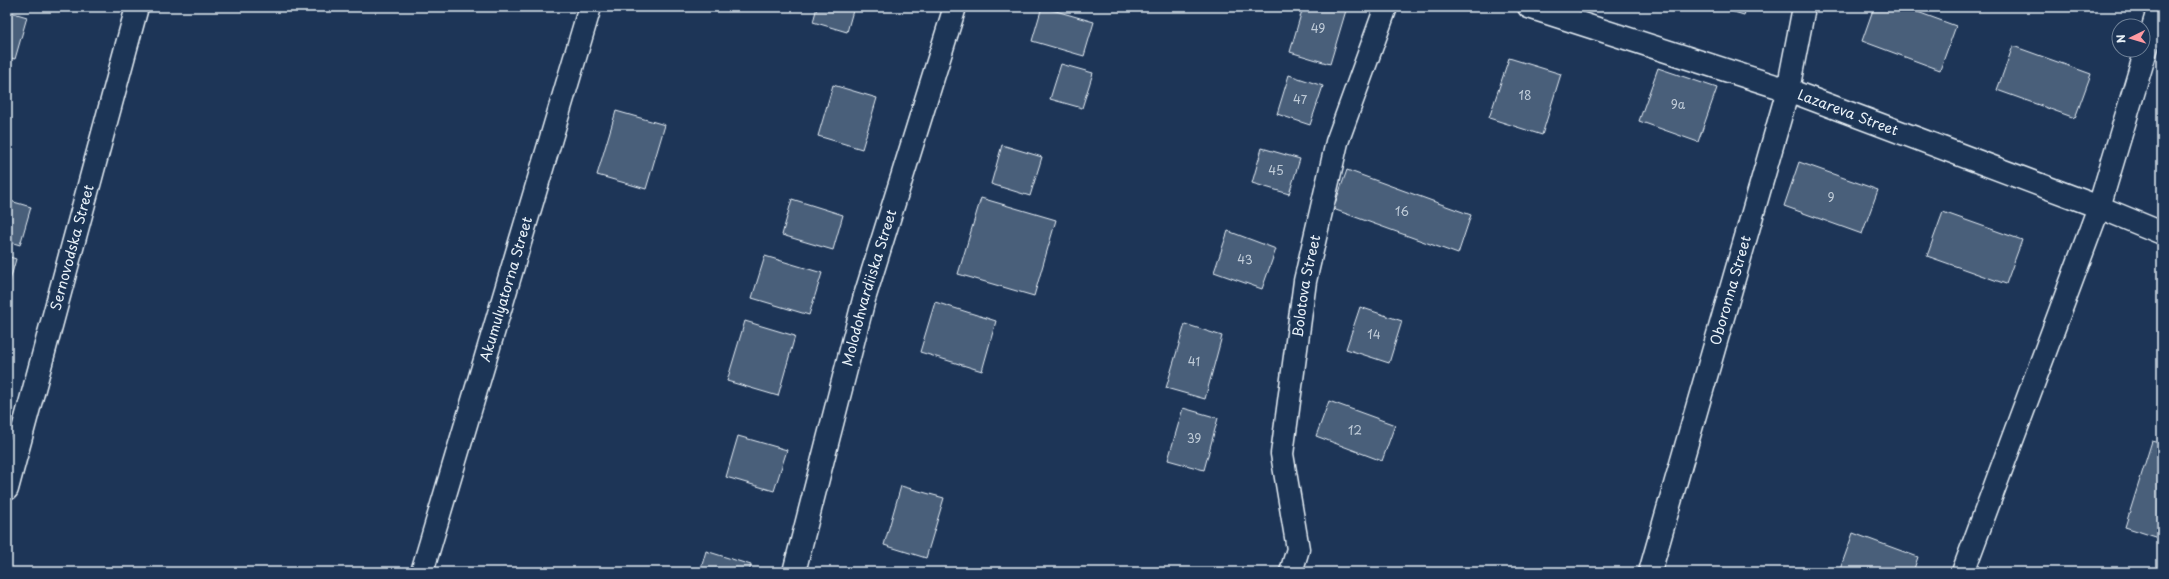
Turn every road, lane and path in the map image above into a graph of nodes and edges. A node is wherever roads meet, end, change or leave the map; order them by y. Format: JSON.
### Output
{"nodes":[{"id":1,"x":137,"y":7,"type":"edge"},
{"id":2,"x":590,"y":7,"type":"edge"},
{"id":3,"x":955,"y":7,"type":"edge"},
{"id":4,"x":1386,"y":7,"type":"edge"},
{"id":5,"x":1529,"y":7,"type":"edge"},
{"id":6,"x":1804,"y":7,"type":"edge"},
{"id":7,"x":2159,"y":7,"type":"edge"},
{"id":8,"x":1788,"y":90,"type":"junction"},
{"id":9,"x":2099,"y":207,"type":"junction"},
{"id":10,"x":2162,"y":233,"type":"edge"},
{"id":11,"x":7,"y":489,"type":"edge"},
{"id":12,"x":422,"y":572,"type":"edge"},
{"id":13,"x":794,"y":572,"type":"edge"},
{"id":14,"x":1291,"y":572,"type":"edge"},
{"id":15,"x":1650,"y":572,"type":"edge"},
{"id":16,"x":1963,"y":572,"type":"edge"}],
"edges":[{"from":1,"to":11,"type":"street","name":"Sernovodska Street"},
{"from":2,"to":12,"type":"street","name":"Akumulyatorna Street"},
{"from":3,"to":13,"type":"street","name":"Molodohvardiiska Street"},
{"from":4,"to":14,"type":"street","name":"Bolotova Street"},
{"from":5,"to":8,"type":"street","name":"Lazareva Street"},
{"from":6,"to":8,"type":"street","name":"Oboronna Street"},
{"from":7,"to":9,"type":"street"},
{"from":8,"to":9,"type":"street","name":"Lazareva Street"},
{"from":8,"to":15,"type":"street","name":"Oboronna Street"},
{"from":9,"to":10,"type":"street","name":"Lazareva Street"},
{"from":9,"to":16,"type":"street"}]}
